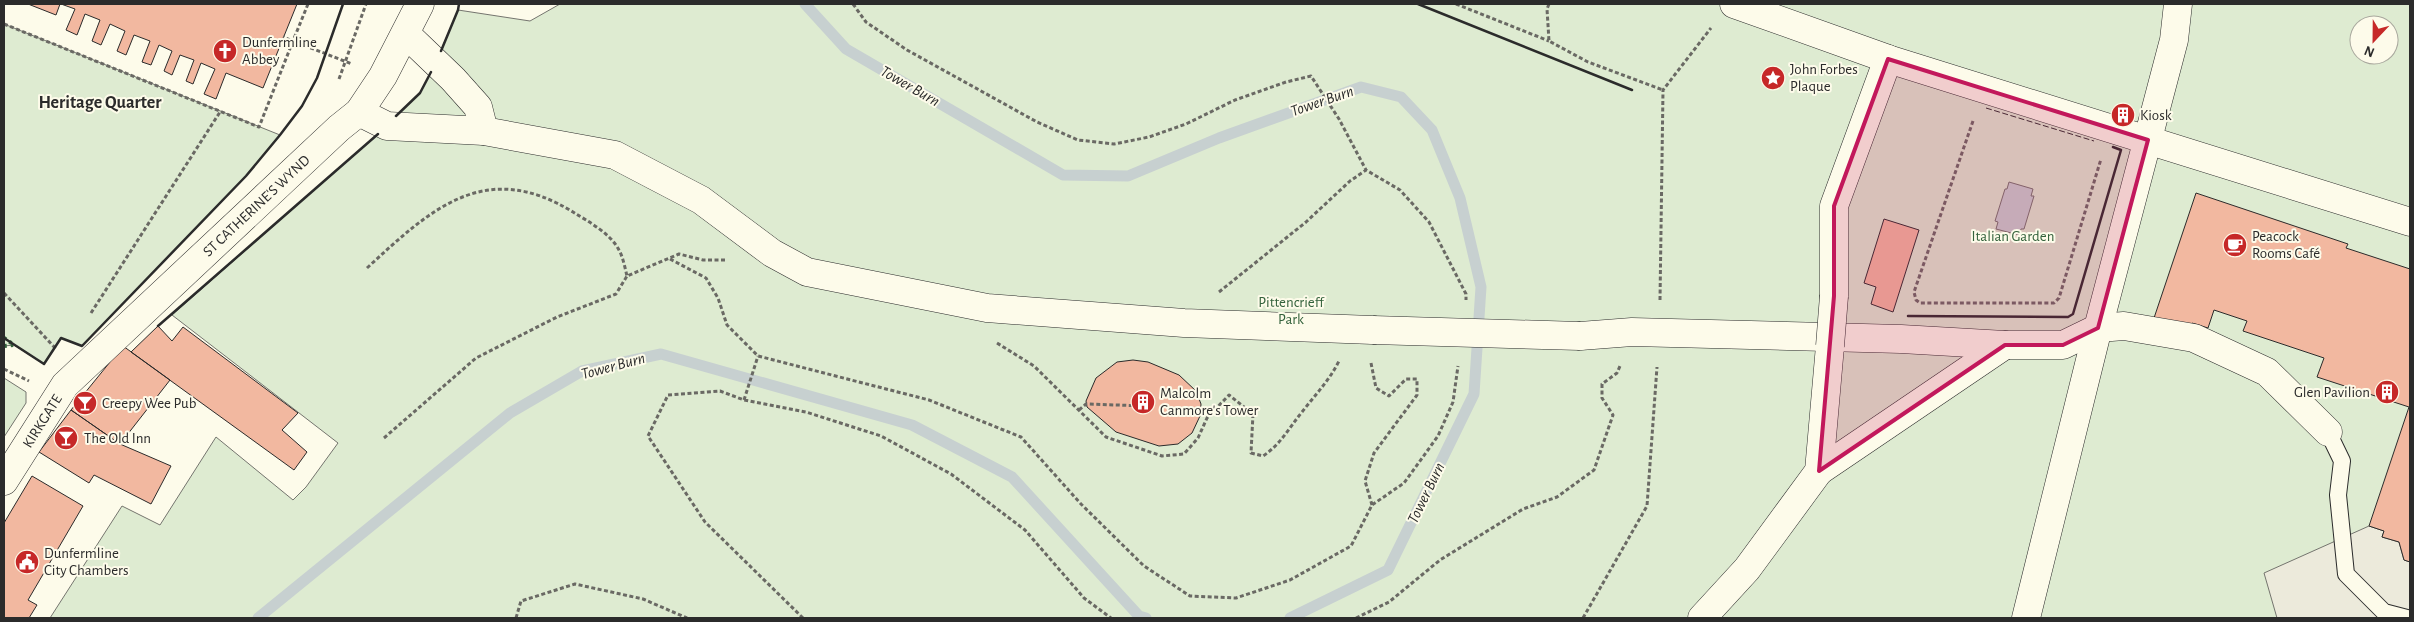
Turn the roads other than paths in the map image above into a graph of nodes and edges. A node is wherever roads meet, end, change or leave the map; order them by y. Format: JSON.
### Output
{"nodes":[{"id":1,"x":420,"y":4,"type":"edge"},
{"id":2,"x":1734,"y":4,"type":"edge"},
{"id":3,"x":2178,"y":4,"type":"edge"},
{"id":4,"x":406,"y":34,"type":"junction"},
{"id":5,"x":1888,"y":59,"type":"junction"},
{"id":6,"x":349,"y":120,"type":"junction"},
{"id":7,"x":484,"y":131,"type":"junction"},
{"id":8,"x":2148,"y":140,"type":"junction"},
{"id":9,"x":2410,"y":222,"type":"edge"},
{"id":10,"x":2098,"y":328,"type":"junction"},
{"id":11,"x":2005,"y":345,"type":"junction"},
{"id":12,"x":65,"y":385,"type":"joint"},
{"id":13,"x":2328,"y":432,"type":"joint"},
{"id":14,"x":1819,"y":471,"type":"junction"},
{"id":15,"x":4,"y":482,"type":"edge"},
{"id":16,"x":1702,"y":618,"type":"edge"},
{"id":17,"x":2026,"y":618,"type":"edge"},
{"id":18,"x":2407,"y":618,"type":"edge"}],
"edges":[{"from":1,"to":4,"type":"street","name":"ST CATHERINE'S WYND"},
{"from":2,"to":5,"type":"street"},
{"from":3,"to":8,"type":"street"},
{"from":4,"to":6,"type":"street","name":"ST CATHERINE'S WYND"},
{"from":4,"to":7,"type":"street"},
{"from":5,"to":8,"type":"street"},
{"from":5,"to":14,"type":"street","bridge":true},
{"from":6,"to":7,"type":"street"},
{"from":6,"to":12,"type":"street","name":"ST CATHERINE'S WYND"},
{"from":7,"to":11,"type":"street","bridge":true},
{"from":8,"to":9,"type":"street"},
{"from":8,"to":10,"type":"street"},
{"from":10,"to":11,"type":"street"},
{"from":10,"to":13,"type":"street"},
{"from":10,"to":17,"type":"street"},
{"from":11,"to":14,"type":"street"},
{"from":12,"to":15,"type":"street","name":"KIRKGATE"},
{"from":13,"to":18,"type":"lane"},
{"from":14,"to":16,"type":"street"}]}
